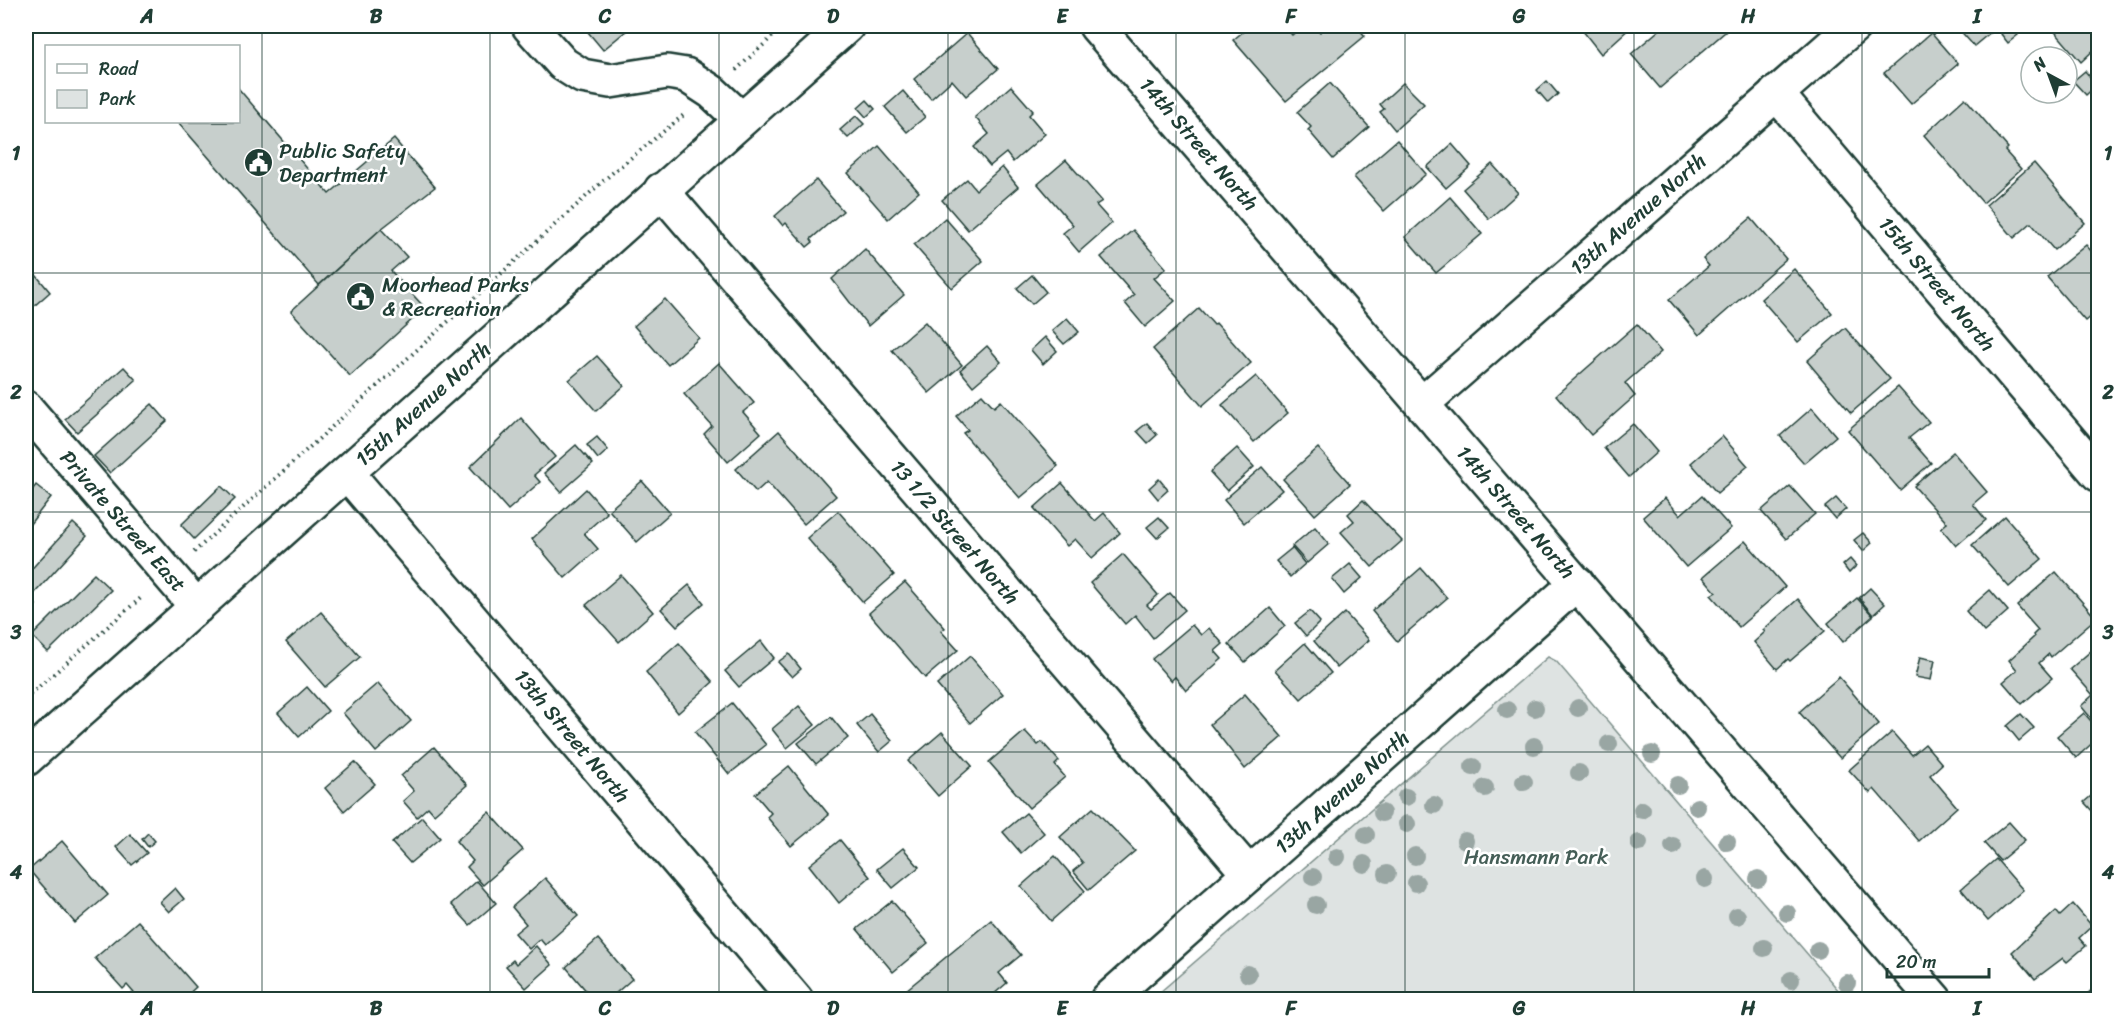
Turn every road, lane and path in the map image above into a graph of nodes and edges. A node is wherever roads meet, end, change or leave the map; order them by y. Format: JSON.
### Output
{"nodes":[{"id":1,"x":529,"y":26,"type":"edge"},
{"id":2,"x":784,"y":26,"type":"edge"},
{"id":3,"x":846,"y":26,"type":"edge"},
{"id":4,"x":1096,"y":26,"type":"edge"},
{"id":5,"x":1854,"y":26,"type":"edge"},
{"id":6,"x":712,"y":92,"type":"junction"},
{"id":7,"x":1776,"y":93,"type":"junction"},
{"id":8,"x":741,"y":119,"type":"junction"},
{"id":9,"x":661,"y":190,"type":"junction"},
{"id":10,"x":1423,"y":403,"type":"junction"},
{"id":11,"x":26,"y":408,"type":"edge"},
{"id":12,"x":346,"y":473,"type":"junction"},
{"id":13,"x":2098,"y":474,"type":"edge"},
{"id":14,"x":167,"y":574,"type":"junction"},
{"id":15,"x":1577,"y":584,"type":"junction"},
{"id":16,"x":197,"y":607,"type":"junction"},
{"id":17,"x":26,"y":698,"type":"edge"},
{"id":18,"x":26,"y":759,"type":"edge"},
{"id":19,"x":1249,"y":874,"type":"junction"},
{"id":20,"x":796,"y":999,"type":"edge"},
{"id":21,"x":1107,"y":999,"type":"edge"},
{"id":22,"x":1935,"y":999,"type":"edge"}],
"edges":[{"from":1,"to":6,"type":"street"},
{"from":2,"to":6,"type":"path"},
{"from":3,"to":8,"type":"street","name":"15th Avenue North"},
{"from":4,"to":10,"type":"street","name":"14th Street North"},
{"from":5,"to":7,"type":"street","name":"13th Avenue North"},
{"from":6,"to":8,"type":"street"},
{"from":6,"to":14,"type":"path"},
{"from":7,"to":10,"type":"street","name":"13th Avenue North"},
{"from":7,"to":13,"type":"street","name":"15th Street North"},
{"from":8,"to":9,"type":"street","name":"15th Avenue North"},
{"from":9,"to":12,"type":"street","name":"15th Avenue North"},
{"from":9,"to":19,"type":"street","name":"13 1/2 Street North"},
{"from":10,"to":15,"type":"street","name":"14th Street North"},
{"from":11,"to":14,"type":"street","name":"Private Street East"},
{"from":12,"to":16,"type":"street","name":"15th Avenue North"},
{"from":12,"to":20,"type":"street","name":"13th Street North"},
{"from":14,"to":16,"type":"street","name":"Private Street East"},
{"from":14,"to":17,"type":"path"},
{"from":15,"to":19,"type":"street","name":"13th Avenue North"},
{"from":15,"to":22,"type":"street","name":"14th Street North"},
{"from":16,"to":18,"type":"street","name":"15th Avenue North"},
{"from":19,"to":21,"type":"street","name":"13th Avenue North"}]}
